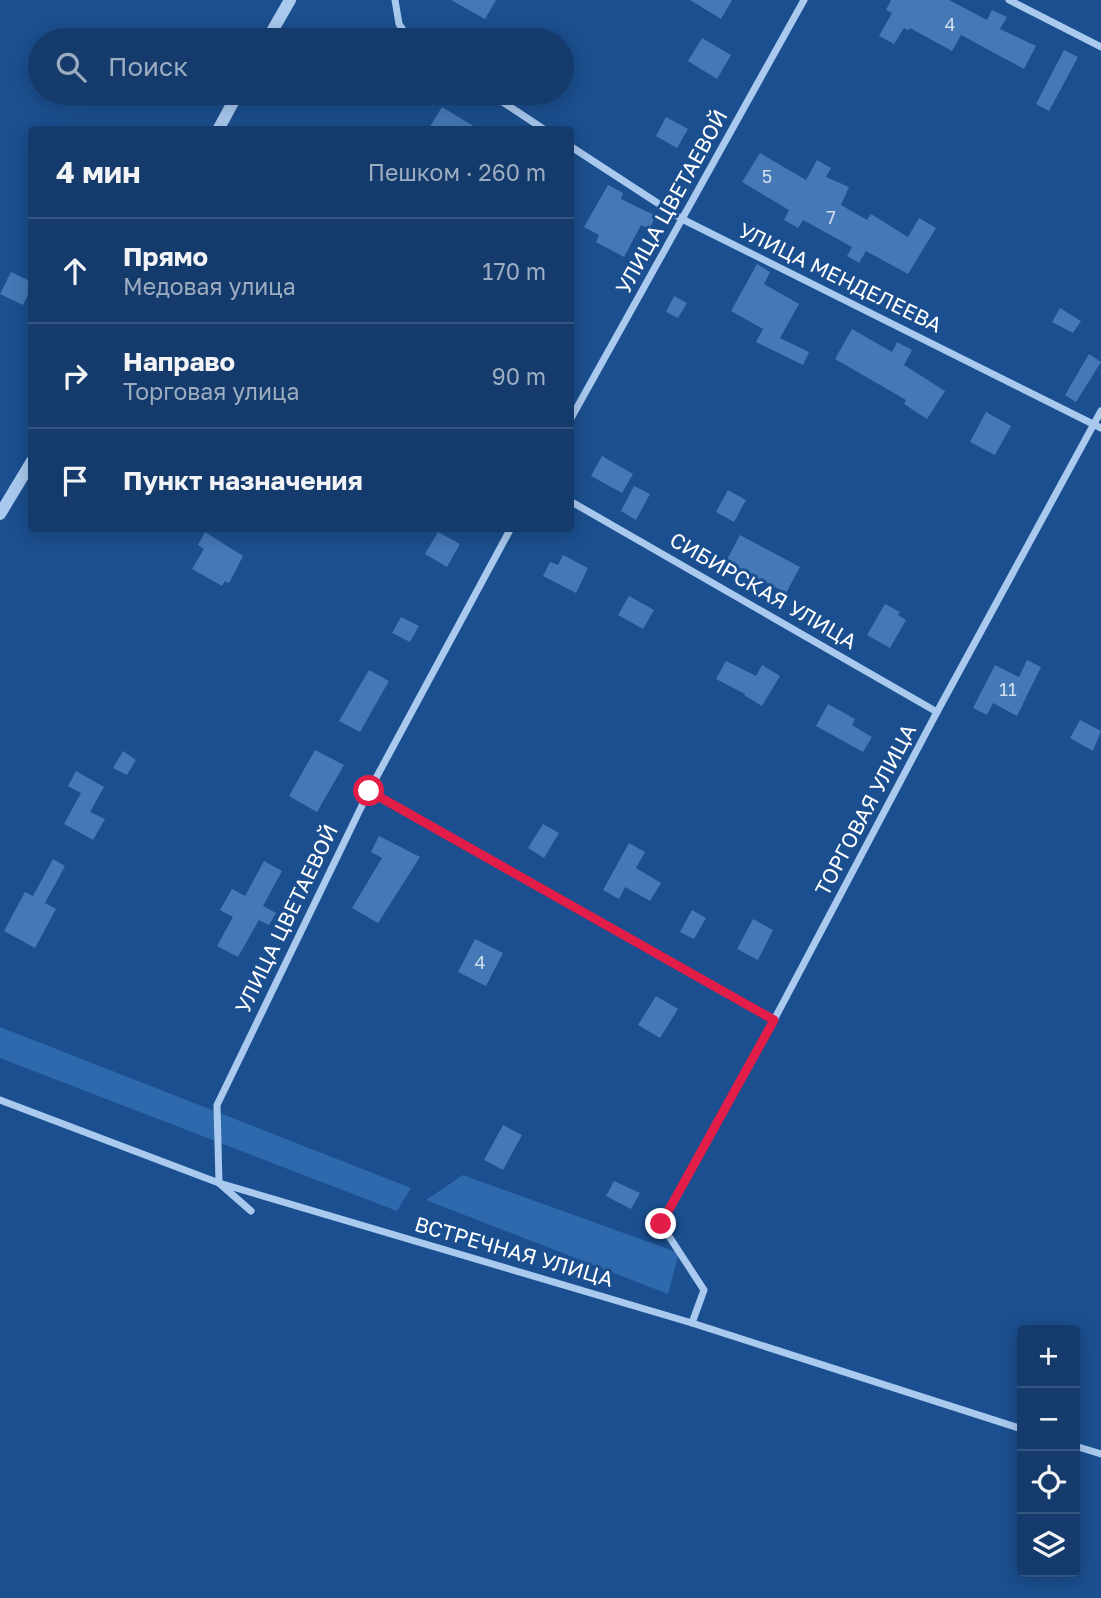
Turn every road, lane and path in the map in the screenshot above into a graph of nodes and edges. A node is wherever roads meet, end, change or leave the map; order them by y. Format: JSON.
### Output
{"nodes":[{"id":1,"x":290,"y":0,"type":"edge"},
{"id":2,"x":395,"y":0,"type":"edge"},
{"id":3,"x":804,"y":0,"type":"edge"},
{"id":4,"x":1009,"y":0,"type":"edge"},
{"id":5,"x":274,"y":28,"type":"edge"},
{"id":6,"x":402,"y":28,"type":"edge"},
{"id":7,"x":1101,"y":47,"type":"edge"},
{"id":8,"x":232,"y":105,"type":"edge"},
{"id":9,"x":507,"y":105,"type":"edge"},
{"id":10,"x":220,"y":126,"type":"edge"},
{"id":11,"x":539,"y":126,"type":"edge"},
{"id":12,"x":574,"y":149,"type":"edge"},
{"id":13,"x":682,"y":219,"type":"junction"},
{"id":14,"x":1101,"y":411,"type":"edge"},
{"id":15,"x":574,"y":413,"type":"edge"},
{"id":16,"x":1098,"y":426,"type":"edge"},
{"id":17,"x":28,"y":468,"type":"edge"},
{"id":18,"x":574,"y":503,"type":"edge"},
{"id":19,"x":0,"y":514,"type":"edge"},
{"id":20,"x":509,"y":532,"type":"edge"},
{"id":21,"x":937,"y":712,"type":"junction"},
{"id":22,"x":369,"y":791,"type":"junction"},
{"id":23,"x":774,"y":1020,"type":"junction"},
{"id":24,"x":0,"y":1100,"type":"edge"},
{"id":25,"x":219,"y":1183,"type":"junction"},
{"id":26,"x":251,"y":1211,"type":"dead end"},
{"id":27,"x":692,"y":1323,"type":"junction"},
{"id":28,"x":1017,"y":1427,"type":"edge"},
{"id":29,"x":1080,"y":1448,"type":"edge"},
{"id":30,"x":1101,"y":1454,"type":"edge"}],
"edges":[{"from":1,"to":5,"type":"street"},
{"from":2,"to":6,"type":"street"},
{"from":3,"to":13,"type":"street","name":"УЛИЦА ЦВЕТАЕВОЙ"},
{"from":4,"to":7,"type":"street"},
{"from":8,"to":10,"type":"street"},
{"from":9,"to":11,"type":"street"},
{"from":12,"to":13,"type":"street","name":"УЛИЦА МЕНДЕЛЕЕВА"},
{"from":13,"to":15,"type":"street","name":"УЛИЦА ЦВЕТАЕВОЙ"},
{"from":13,"to":16,"type":"street","name":"УЛИЦА МЕНДЕЛЕЕВА"},
{"from":14,"to":16,"type":"street","name":"ТОРГОВАЯ УЛИЦА"},
{"from":16,"to":21,"type":"street","name":"ТОРГОВАЯ УЛИЦА"},
{"from":17,"to":19,"type":"street"},
{"from":18,"to":21,"type":"street","name":"СИБИРСКАЯ УЛИЦА"},
{"from":20,"to":22,"type":"street","name":"УЛИЦА ЦВЕТАЕВОЙ"},
{"from":21,"to":23,"type":"street","name":"ТОРГОВАЯ УЛИЦА"},
{"from":22,"to":23,"type":"street"},
{"from":22,"to":25,"type":"street","name":"УЛИЦА ЦВЕТАЕВОЙ"},
{"from":23,"to":27,"type":"street","name":"ТОРГОВАЯ УЛИЦА"},
{"from":24,"to":25,"type":"street","name":"ВСТРЕЧНАЯ УЛИЦА"},
{"from":25,"to":26,"type":"street"},
{"from":25,"to":27,"type":"street","name":"ВСТРЕЧНАЯ УЛИЦА"},
{"from":27,"to":28,"type":"street","name":"ВСТРЕЧНАЯ УЛИЦА"},
{"from":29,"to":30,"type":"street"}]}
